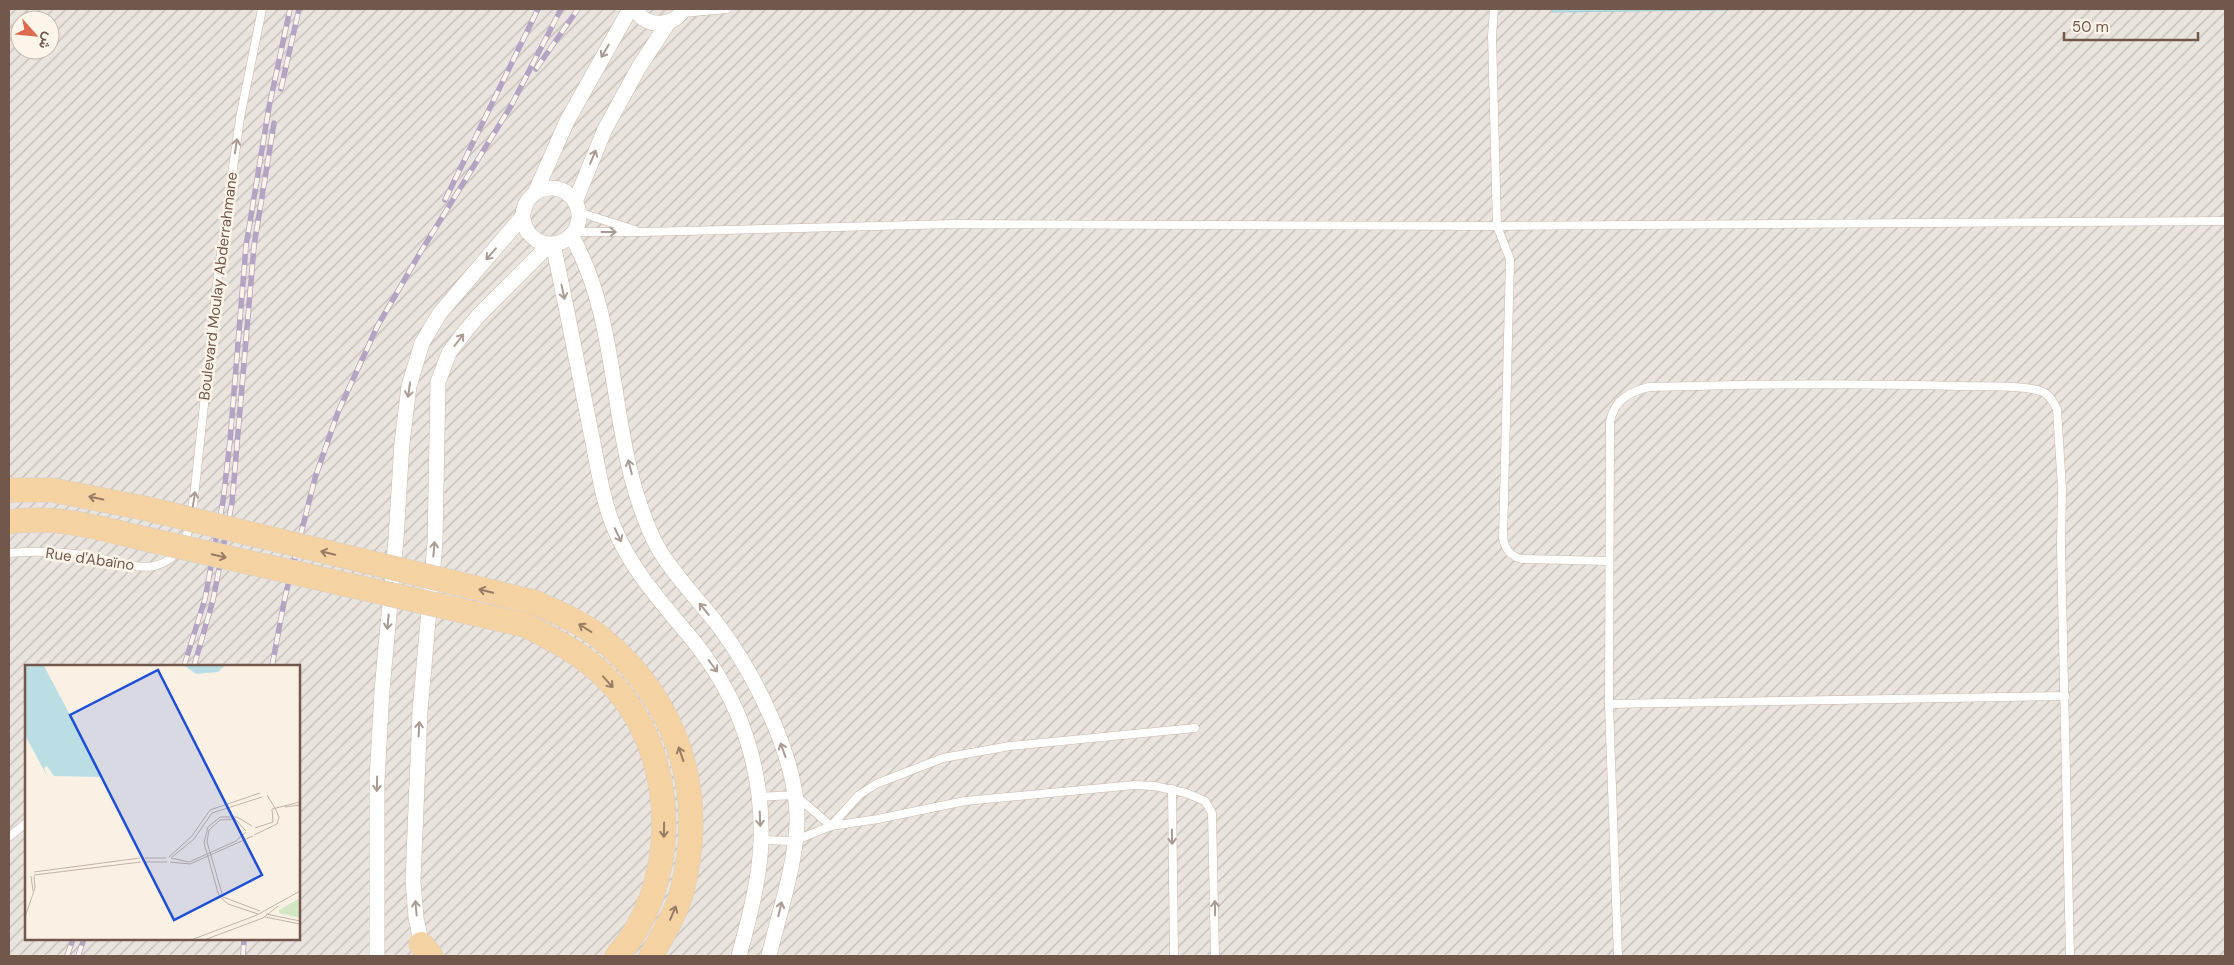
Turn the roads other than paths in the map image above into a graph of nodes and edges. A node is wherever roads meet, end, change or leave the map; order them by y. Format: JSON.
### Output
{"nodes":[{"id":1,"x":262,"y":9,"type":"edge"},
{"id":2,"x":630,"y":9,"type":"edge"},
{"id":3,"x":635,"y":9,"type":"edge"},
{"id":4,"x":727,"y":9,"type":"edge"},
{"id":5,"x":1494,"y":9,"type":"edge"},
{"id":6,"x":683,"y":11,"type":"edge"},
{"id":7,"x":668,"y":23,"type":"junction"},
{"id":8,"x":535,"y":193,"type":"junction"},
{"id":9,"x":577,"y":207,"type":"junction"},
{"id":10,"x":522,"y":217,"type":"junction"},
{"id":11,"x":2225,"y":221,"type":"edge"},
{"id":12,"x":1497,"y":226,"type":"junction"},
{"id":13,"x":644,"y":232,"type":"junction"},
{"id":14,"x":572,"y":234,"type":"junction"},
{"id":15,"x":551,"y":244,"type":"junction"},
{"id":16,"x":9,"y":490,"type":"edge"},
{"id":17,"x":9,"y":522,"type":"edge"},
{"id":18,"x":9,"y":553,"type":"edge"},
{"id":19,"x":170,"y":559,"type":"joint"},
{"id":20,"x":1608,"y":561,"type":"junction"},
{"id":21,"x":2065,"y":696,"type":"junction"},
{"id":22,"x":1609,"y":704,"type":"junction"},
{"id":23,"x":1195,"y":728,"type":"dead end"},
{"id":24,"x":1172,"y":789,"type":"junction"},
{"id":25,"x":795,"y":795,"type":"junction"},
{"id":26,"x":760,"y":797,"type":"junction"},
{"id":27,"x":25,"y":823,"type":"edge"},
{"id":28,"x":831,"y":826,"type":"junction"},
{"id":29,"x":9,"y":837,"type":"edge"},
{"id":30,"x":761,"y":840,"type":"junction"},
{"id":31,"x":794,"y":841,"type":"junction"},
{"id":32,"x":426,"y":952,"type":"edge"},
{"id":33,"x":377,"y":956,"type":"edge"},
{"id":34,"x":616,"y":956,"type":"edge"},
{"id":35,"x":651,"y":956,"type":"edge"},
{"id":36,"x":739,"y":956,"type":"edge"},
{"id":37,"x":769,"y":956,"type":"edge"},
{"id":38,"x":1174,"y":956,"type":"edge"},
{"id":39,"x":1215,"y":956,"type":"edge"},
{"id":40,"x":1618,"y":956,"type":"edge"},
{"id":41,"x":2070,"y":956,"type":"edge"}],
"edges":[{"from":19,"to":1,"type":"lane","name":"Boulevard Moulay Abderrahmane","one_way":true},
{"from":2,"to":8,"type":"street","one_way":true},
{"from":3,"to":7,"type":"street"},
{"from":4,"to":6,"type":"lane"},
{"from":5,"to":12,"type":"lane"},
{"from":6,"to":7,"type":"street"},
{"from":9,"to":7,"type":"street","one_way":true},
{"from":8,"to":9,"type":"street"},
{"from":8,"to":10,"type":"street"},
{"from":9,"to":13,"type":"lane"},
{"from":9,"to":14,"type":"street"},
{"from":10,"to":15,"type":"street"},
{"from":10,"to":33,"type":"street","one_way":true},
{"from":11,"to":12,"type":"lane"},
{"from":12,"to":13,"type":"lane"},
{"from":12,"to":20,"type":"lane"},
{"from":14,"to":13,"type":"lane","one_way":true},
{"from":14,"to":15,"type":"street"},
{"from":25,"to":14,"type":"street","one_way":true},
{"from":15,"to":26,"type":"street","one_way":true},
{"from":32,"to":15,"type":"street","one_way":true},
{"from":35,"to":16,"type":"main road","one_way":true,"bridge":true},
{"from":17,"to":34,"type":"main road","one_way":true,"bridge":true},
{"from":18,"to":19,"type":"lane","name":"Rue d'Abaïno"},
{"from":20,"to":21,"type":"lane"},
{"from":20,"to":22,"type":"lane"},
{"from":21,"to":22,"type":"lane"},
{"from":21,"to":41,"type":"lane"},
{"from":22,"to":40,"type":"lane"},
{"from":23,"to":28,"type":"lane"},
{"from":24,"to":28,"type":"lane"},
{"from":24,"to":38,"type":"lane","one_way":true},
{"from":39,"to":24,"type":"lane","one_way":true},
{"from":25,"to":26,"type":"lane"},
{"from":25,"to":28,"type":"lane"},
{"from":25,"to":31,"type":"street"},
{"from":26,"to":30,"type":"street","one_way":true},
{"from":27,"to":29,"type":"lane"},
{"from":28,"to":31,"type":"lane"},
{"from":30,"to":31,"type":"lane"},
{"from":30,"to":36,"type":"street"},
{"from":37,"to":31,"type":"street","one_way":true}]}
